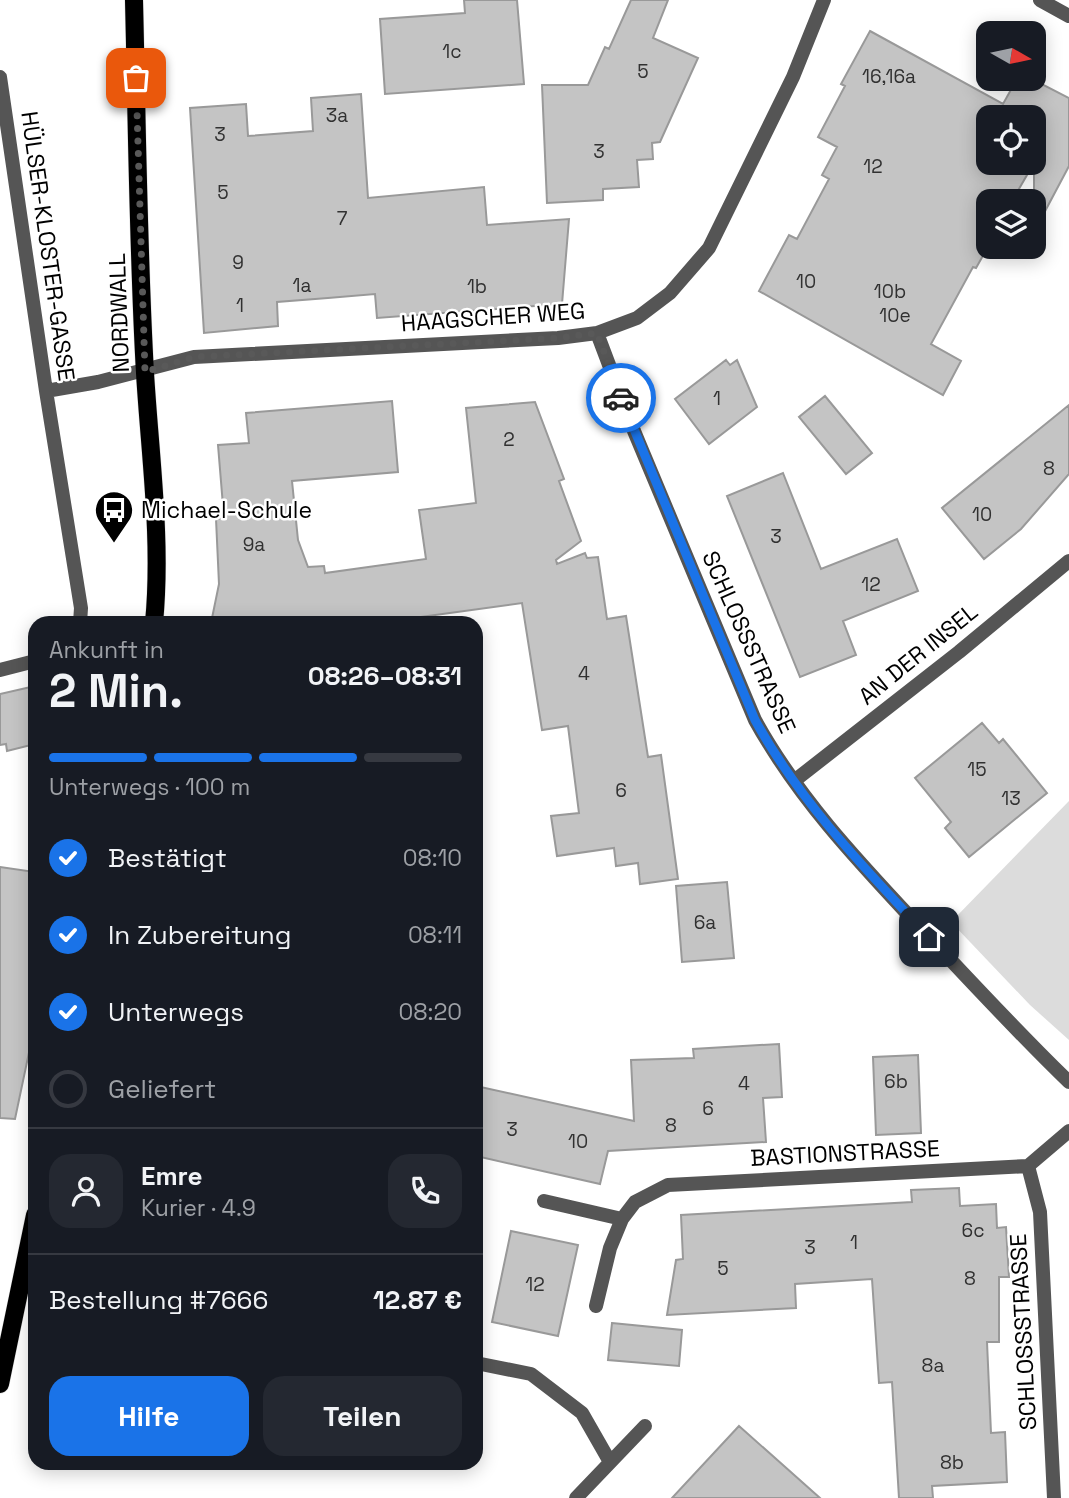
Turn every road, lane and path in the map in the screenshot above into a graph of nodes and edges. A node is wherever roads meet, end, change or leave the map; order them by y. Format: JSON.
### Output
{"nodes":[{"id":1,"x":134,"y":0,"type":"edge"},
{"id":2,"x":824,"y":0,"type":"edge"},
{"id":3,"x":1040,"y":0,"type":"edge"},
{"id":4,"x":1069,"y":16,"type":"edge"},
{"id":5,"x":0,"y":77,"type":"edge"},
{"id":6,"x":597,"y":333,"type":"junction"},
{"id":7,"x":145,"y":372,"type":"junction"},
{"id":8,"x":46,"y":391,"type":"junction"},
{"id":9,"x":1069,"y":561,"type":"edge"},
{"id":10,"x":80,"y":616,"type":"edge"},
{"id":11,"x":154,"y":616,"type":"edge"},
{"id":12,"x":28,"y":663,"type":"edge"},
{"id":13,"x":0,"y":670,"type":"edge"},
{"id":14,"x":794,"y":781,"type":"junction"},
{"id":15,"x":1069,"y":1083,"type":"edge"},
{"id":16,"x":1069,"y":1131,"type":"edge"},
{"id":17,"x":1028,"y":1166,"type":"junction"},
{"id":18,"x":544,"y":1201,"type":"dead end"},
{"id":19,"x":622,"y":1219,"type":"junction"},
{"id":20,"x":28,"y":1249,"type":"edge"},
{"id":21,"x":596,"y":1306,"type":"dead end"},
{"id":22,"x":483,"y":1364,"type":"edge"},
{"id":23,"x":0,"y":1384,"type":"edge"},
{"id":24,"x":645,"y":1426,"type":"dead end"},
{"id":25,"x":610,"y":1462,"type":"junction"},
{"id":26,"x":576,"y":1498,"type":"edge"},
{"id":27,"x":1054,"y":1498,"type":"edge"}],
"edges":[{"from":1,"to":7,"type":"main road","name":"NORDWALL"},
{"from":2,"to":6,"type":"street","name":"HAAGSCHER WEG"},
{"from":3,"to":4,"type":"street"},
{"from":5,"to":8,"type":"street","name":"HÜLSER-KLOSTER-GASSE"},
{"from":6,"to":7,"type":"street","name":"HAAGSCHER WEG"},
{"from":6,"to":14,"type":"street","name":"SCHLOSSSTRASSE"},
{"from":7,"to":8,"type":"street","name":"HAAGSCHER WEG"},
{"from":7,"to":11,"type":"main road","name":"NORDWALL"},
{"from":8,"to":10,"type":"street","name":"HÜLSER-KLOSTER-GASSE"},
{"from":9,"to":14,"type":"street","name":"AN DER INSEL"},
{"from":12,"to":13,"type":"street"},
{"from":14,"to":15,"type":"street","name":"SCHLOSSSTRASSE"},
{"from":16,"to":17,"type":"street"},
{"from":17,"to":19,"type":"street","name":"BASTIONSTRASSE"},
{"from":17,"to":27,"type":"street","name":"SCHLOSSSTRASSE"},
{"from":18,"to":19,"type":"street"},
{"from":19,"to":21,"type":"street","name":"BASTIONSTRASSE"},
{"from":20,"to":23,"type":"main road"},
{"from":22,"to":25,"type":"street"},
{"from":24,"to":25,"type":"street"},
{"from":25,"to":26,"type":"street"}]}
